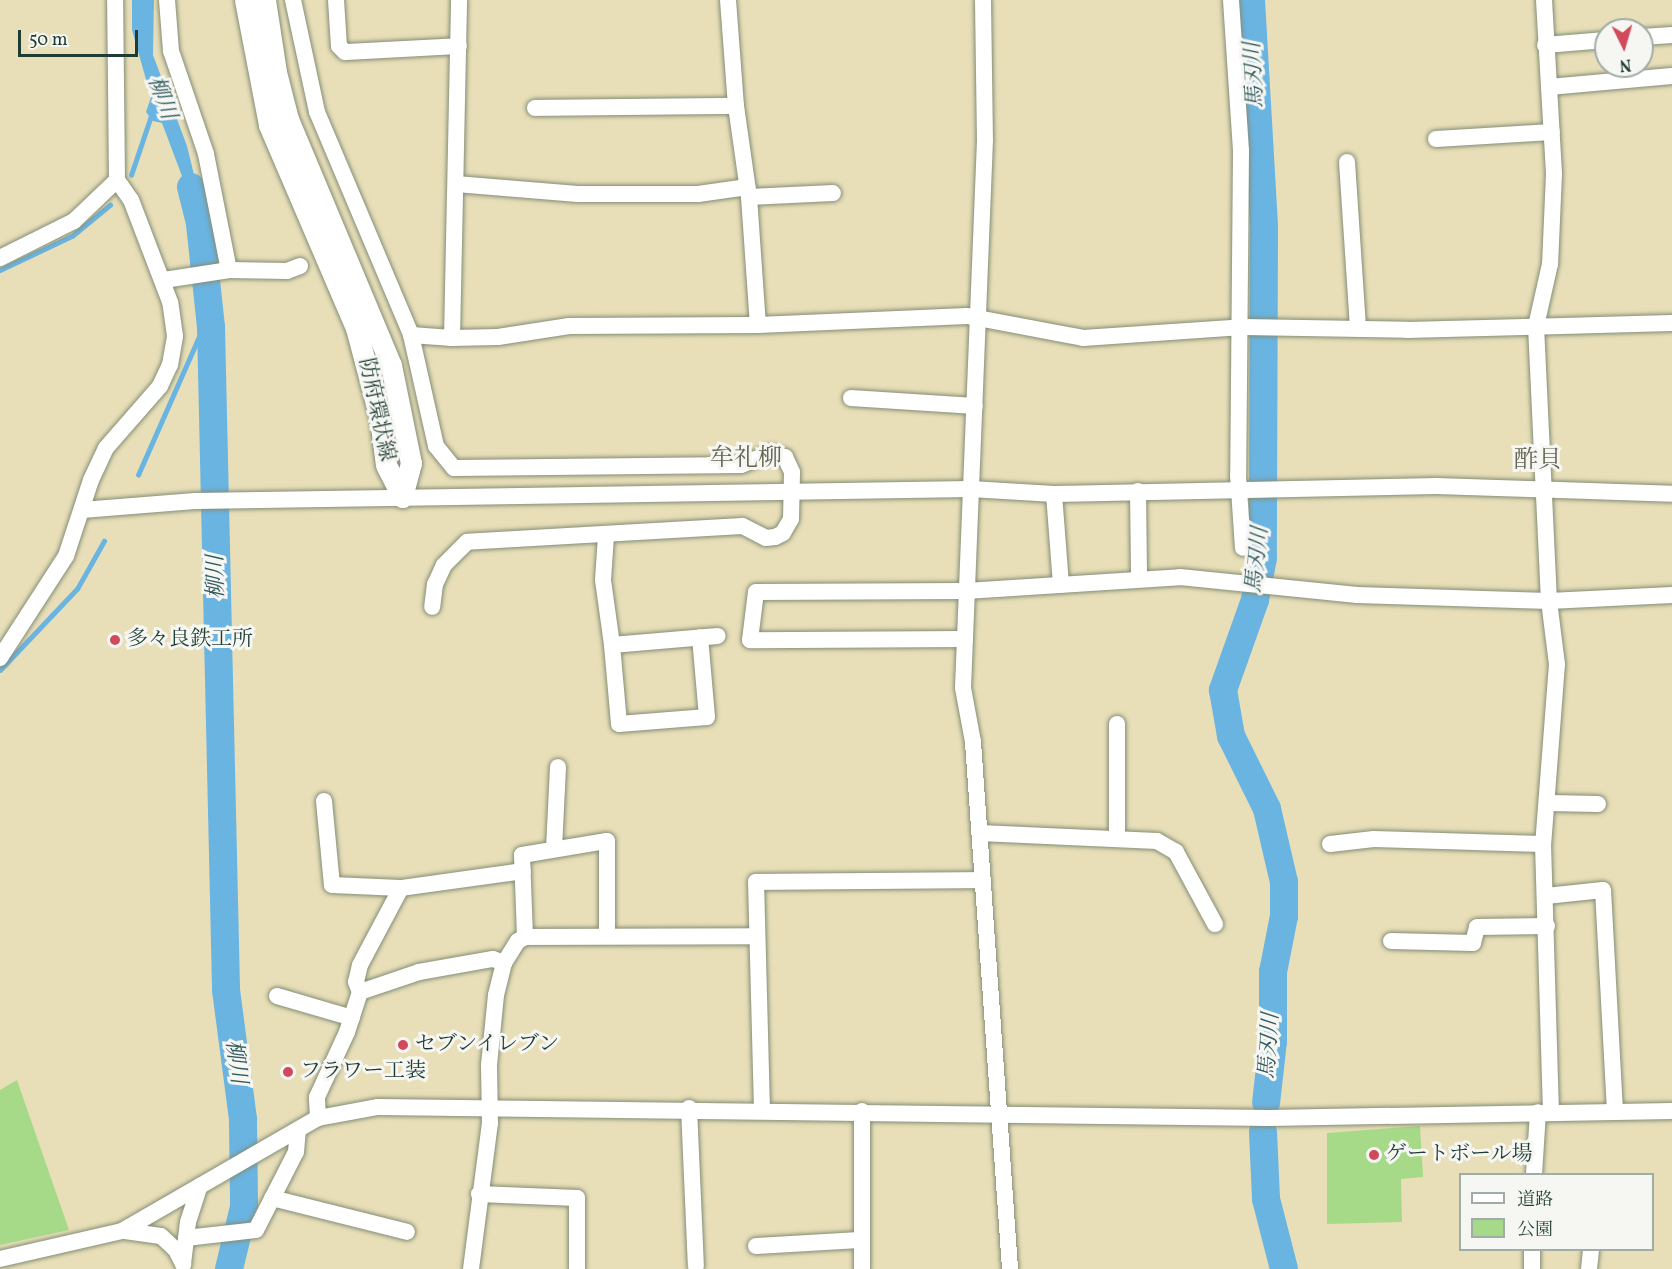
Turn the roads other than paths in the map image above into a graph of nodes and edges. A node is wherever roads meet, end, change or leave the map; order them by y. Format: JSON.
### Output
{"nodes":[{"id":1,"x":115,"y":0,"type":"edge"},
{"id":2,"x":167,"y":0,"type":"edge"},
{"id":3,"x":245,"y":0,"type":"edge"},
{"id":4,"x":265,"y":0,"type":"edge"},
{"id":5,"x":293,"y":0,"type":"edge"},
{"id":6,"x":336,"y":0,"type":"edge"},
{"id":7,"x":459,"y":0,"type":"edge"},
{"id":8,"x":728,"y":0,"type":"edge"},
{"id":9,"x":983,"y":0,"type":"edge"},
{"id":10,"x":1231,"y":0,"type":"edge"},
{"id":11,"x":1544,"y":0,"type":"edge"},
{"id":12,"x":1672,"y":35,"type":"edge"},
{"id":13,"x":1654,"y":37,"type":"edge"},
{"id":14,"x":1594,"y":41,"type":"edge"},
{"id":15,"x":1545,"y":45,"type":"junction"},
{"id":16,"x":459,"y":46,"type":"junction"},
{"id":17,"x":1672,"y":76,"type":"edge"},
{"id":18,"x":1549,"y":87,"type":"junction"},
{"id":19,"x":736,"y":106,"type":"junction"},
{"id":20,"x":535,"y":108,"type":"dead end"},
{"id":21,"x":1552,"y":132,"type":"junction"},
{"id":22,"x":1436,"y":139,"type":"dead end"},
{"id":23,"x":1347,"y":162,"type":"dead end"},
{"id":24,"x":117,"y":180,"type":"junction"},
{"id":25,"x":456,"y":184,"type":"junction"},
{"id":26,"x":749,"y":192,"type":"junction"},
{"id":27,"x":833,"y":193,"type":"dead end"},
{"id":28,"x":0,"y":258,"type":"edge"},
{"id":29,"x":300,"y":266,"type":"dead end"},
{"id":30,"x":226,"y":271,"type":"junction"},
{"id":31,"x":164,"y":280,"type":"junction"},
{"id":32,"x":979,"y":319,"type":"junction"},
{"id":33,"x":1672,"y":323,"type":"edge"},
{"id":34,"x":758,"y":325,"type":"junction"},
{"id":35,"x":1536,"y":326,"type":"junction"},
{"id":36,"x":1243,"y":327,"type":"junction"},
{"id":37,"x":1358,"y":328,"type":"junction"},
{"id":38,"x":411,"y":335,"type":"junction"},
{"id":39,"x":452,"y":338,"type":"junction"},
{"id":40,"x":850,"y":398,"type":"dead end"},
{"id":41,"x":975,"y":406,"type":"junction"},
{"id":42,"x":971,"y":489,"type":"junction"},
{"id":43,"x":1243,"y":489,"type":"junction"},
{"id":44,"x":1544,"y":489,"type":"junction"},
{"id":45,"x":1138,"y":491,"type":"junction"},
{"id":46,"x":791,"y":492,"type":"junction"},
{"id":47,"x":1054,"y":494,"type":"junction"},
{"id":48,"x":1672,"y":494,"type":"edge"},
{"id":49,"x":402,"y":497,"type":"junction"},
{"id":50,"x":82,"y":510,"type":"junction"},
{"id":51,"x":606,"y":536,"type":"junction"},
{"id":52,"x":1243,"y":548,"type":"dead end"},
{"id":53,"x":1139,"y":577,"type":"junction"},
{"id":54,"x":1061,"y":585,"type":"junction"},
{"id":55,"x":966,"y":591,"type":"junction"},
{"id":56,"x":1672,"y":594,"type":"edge"},
{"id":57,"x":1549,"y":601,"type":"junction"},
{"id":58,"x":432,"y":606,"type":"dead end"},
{"id":59,"x":718,"y":636,"type":"dead end"},
{"id":60,"x":700,"y":637,"type":"junction"},
{"id":61,"x":965,"y":639,"type":"junction"},
{"id":62,"x":612,"y":645,"type":"junction"},
{"id":63,"x":0,"y":658,"type":"edge"},
{"id":64,"x":1117,"y":724,"type":"dead end"},
{"id":65,"x":558,"y":767,"type":"dead end"},
{"id":66,"x":324,"y":801,"type":"dead end"},
{"id":67,"x":1549,"y":803,"type":"junction"},
{"id":68,"x":1598,"y":804,"type":"dead end"},
{"id":69,"x":980,"y":833,"type":"junction"},
{"id":70,"x":1117,"y":839,"type":"junction"},
{"id":71,"x":1330,"y":844,"type":"dead end"},
{"id":72,"x":1543,"y":844,"type":"junction"},
{"id":73,"x":554,"y":849,"type":"junction"},
{"id":74,"x":523,"y":871,"type":"junction"},
{"id":75,"x":983,"y":880,"type":"junction"},
{"id":76,"x":401,"y":888,"type":"junction"},
{"id":77,"x":1546,"y":896,"type":"junction"},
{"id":78,"x":1215,"y":924,"type":"dead end"},
{"id":79,"x":1547,"y":926,"type":"junction"},
{"id":80,"x":607,"y":934,"type":"junction"},
{"id":81,"x":757,"y":936,"type":"junction"},
{"id":82,"x":525,"y":937,"type":"junction"},
{"id":83,"x":1391,"y":941,"type":"dead end"},
{"id":84,"x":504,"y":963,"type":"junction"},
{"id":85,"x":360,"y":992,"type":"junction"},
{"id":86,"x":277,"y":996,"type":"dead end"},
{"id":87,"x":352,"y":1018,"type":"junction"},
{"id":88,"x":491,"y":1108,"type":"junction"},
{"id":89,"x":689,"y":1108,"type":"junction"},
{"id":90,"x":762,"y":1110,"type":"junction"},
{"id":91,"x":862,"y":1111,"type":"junction"},
{"id":92,"x":1672,"y":1111,"type":"edge"},
{"id":93,"x":1545,"y":1112,"type":"junction"},
{"id":94,"x":1615,"y":1112,"type":"junction"},
{"id":95,"x":1000,"y":1113,"type":"junction"},
{"id":96,"x":318,"y":1118,"type":"junction"},
{"id":97,"x":298,"y":1130,"type":"junction"},
{"id":98,"x":1534,"y":1173,"type":"edge"},
{"id":99,"x":200,"y":1186,"type":"junction"},
{"id":100,"x":479,"y":1194,"type":"junction"},
{"id":101,"x":272,"y":1198,"type":"junction"},
{"id":102,"x":122,"y":1231,"type":"junction"},
{"id":103,"x":407,"y":1232,"type":"dead end"},
{"id":104,"x":186,"y":1238,"type":"junction"},
{"id":105,"x":860,"y":1240,"type":"junction"},
{"id":106,"x":756,"y":1246,"type":"dead end"},
{"id":107,"x":1532,"y":1251,"type":"edge"},
{"id":108,"x":1591,"y":1251,"type":"edge"},
{"id":109,"x":0,"y":1259,"type":"edge"},
{"id":110,"x":182,"y":1266,"type":"edge"},
{"id":111,"x":696,"y":1266,"type":"dead end"},
{"id":112,"x":471,"y":1269,"type":"edge"},
{"id":113,"x":577,"y":1269,"type":"edge"},
{"id":114,"x":862,"y":1269,"type":"edge"},
{"id":115,"x":1010,"y":1269,"type":"edge"},
{"id":116,"x":1532,"y":1269,"type":"edge"},
{"id":117,"x":1589,"y":1269,"type":"edge"}],
"edges":[{"from":1,"to":24,"type":"street"},
{"from":2,"to":30,"type":"street"},
{"from":3,"to":49,"type":"main road","name":"防府環状線"},
{"from":4,"to":49,"type":"main road","name":"防府環状線"},
{"from":5,"to":38,"type":"street"},
{"from":6,"to":16,"type":"street"},
{"from":7,"to":16,"type":"street"},
{"from":8,"to":19,"type":"street"},
{"from":9,"to":32,"type":"street"},
{"from":10,"to":36,"type":"street"},
{"from":11,"to":15,"type":"street"},
{"from":12,"to":13,"type":"street"},
{"from":14,"to":15,"type":"street"},
{"from":15,"to":18,"type":"street"},
{"from":16,"to":25,"type":"street"},
{"from":17,"to":18,"type":"street"},
{"from":18,"to":21,"type":"street"},
{"from":19,"to":20,"type":"street"},
{"from":19,"to":26,"type":"street"},
{"from":21,"to":22,"type":"street"},
{"from":21,"to":35,"type":"street"},
{"from":23,"to":37,"type":"street"},
{"from":24,"to":28,"type":"street"},
{"from":24,"to":31,"type":"street"},
{"from":25,"to":26,"type":"street"},
{"from":25,"to":39,"type":"street"},
{"from":26,"to":27,"type":"street"},
{"from":26,"to":34,"type":"street"},
{"from":29,"to":30,"type":"street"},
{"from":30,"to":31,"type":"street"},
{"from":31,"to":50,"type":"street"},
{"from":32,"to":34,"type":"street"},
{"from":32,"to":36,"type":"street"},
{"from":32,"to":41,"type":"street"},
{"from":33,"to":35,"type":"street"},
{"from":34,"to":39,"type":"street"},
{"from":35,"to":37,"type":"street"},
{"from":35,"to":44,"type":"street"},
{"from":36,"to":37,"type":"street"},
{"from":36,"to":43,"type":"street"},
{"from":38,"to":39,"type":"street"},
{"from":38,"to":46,"type":"street"},
{"from":40,"to":41,"type":"street"},
{"from":41,"to":42,"type":"street"},
{"from":42,"to":46,"type":"street"},
{"from":42,"to":47,"type":"street"},
{"from":42,"to":55,"type":"street"},
{"from":43,"to":44,"type":"street"},
{"from":43,"to":45,"type":"street"},
{"from":43,"to":52,"type":"street"},
{"from":44,"to":48,"type":"street"},
{"from":44,"to":57,"type":"street"},
{"from":45,"to":47,"type":"street"},
{"from":45,"to":53,"type":"street"},
{"from":46,"to":49,"type":"street"},
{"from":46,"to":51,"type":"street"},
{"from":47,"to":54,"type":"street"},
{"from":49,"to":50,"type":"street"},
{"from":50,"to":63,"type":"street"},
{"from":51,"to":58,"type":"street"},
{"from":51,"to":62,"type":"street"},
{"from":53,"to":54,"type":"street"},
{"from":53,"to":57,"type":"street"},
{"from":54,"to":55,"type":"street"},
{"from":55,"to":61,"type":"street"},
{"from":55,"to":61,"type":"street"},
{"from":56,"to":57,"type":"street"},
{"from":57,"to":67,"type":"street"},
{"from":59,"to":60,"type":"street"},
{"from":60,"to":62,"type":"street"},
{"from":60,"to":62,"type":"street"},
{"from":61,"to":69,"type":"street"},
{"from":64,"to":70,"type":"street"},
{"from":65,"to":73,"type":"street"},
{"from":66,"to":76,"type":"street"},
{"from":67,"to":68,"type":"street"},
{"from":67,"to":72,"type":"street"},
{"from":69,"to":70,"type":"street"},
{"from":69,"to":75,"type":"street"},
{"from":70,"to":78,"type":"street"},
{"from":71,"to":72,"type":"street"},
{"from":72,"to":77,"type":"street"},
{"from":73,"to":74,"type":"street"},
{"from":73,"to":80,"type":"street"},
{"from":74,"to":76,"type":"street"},
{"from":74,"to":82,"type":"street"},
{"from":75,"to":81,"type":"street"},
{"from":75,"to":95,"type":"street"},
{"from":76,"to":85,"type":"street"},
{"from":77,"to":79,"type":"street"},
{"from":77,"to":94,"type":"street"},
{"from":79,"to":83,"type":"street"},
{"from":79,"to":93,"type":"street"},
{"from":80,"to":81,"type":"street"},
{"from":80,"to":82,"type":"street"},
{"from":81,"to":90,"type":"street"},
{"from":82,"to":84,"type":"street"},
{"from":84,"to":85,"type":"street"},
{"from":84,"to":88,"type":"street"},
{"from":85,"to":87,"type":"street"},
{"from":86,"to":87,"type":"street"},
{"from":87,"to":96,"type":"street"},
{"from":88,"to":89,"type":"street"},
{"from":88,"to":96,"type":"street"},
{"from":88,"to":100,"type":"street"},
{"from":89,"to":90,"type":"street"},
{"from":89,"to":111,"type":"street"},
{"from":90,"to":91,"type":"street"},
{"from":91,"to":95,"type":"street"},
{"from":91,"to":105,"type":"street"},
{"from":92,"to":94,"type":"street"},
{"from":93,"to":94,"type":"street"},
{"from":93,"to":95,"type":"street"},
{"from":93,"to":98,"type":"street"},
{"from":95,"to":115,"type":"street"},
{"from":96,"to":97,"type":"street"},
{"from":97,"to":99,"type":"street"},
{"from":97,"to":101,"type":"street"},
{"from":99,"to":102,"type":"street"},
{"from":99,"to":104,"type":"street"},
{"from":100,"to":112,"type":"street"},
{"from":100,"to":113,"type":"street"},
{"from":101,"to":103,"type":"street"},
{"from":101,"to":104,"type":"street"},
{"from":102,"to":109,"type":"street"},
{"from":102,"to":110,"type":"street"},
{"from":104,"to":110,"type":"street"},
{"from":105,"to":106,"type":"street"},
{"from":105,"to":114,"type":"street"},
{"from":107,"to":116,"type":"street"},
{"from":108,"to":117,"type":"street"}]}
